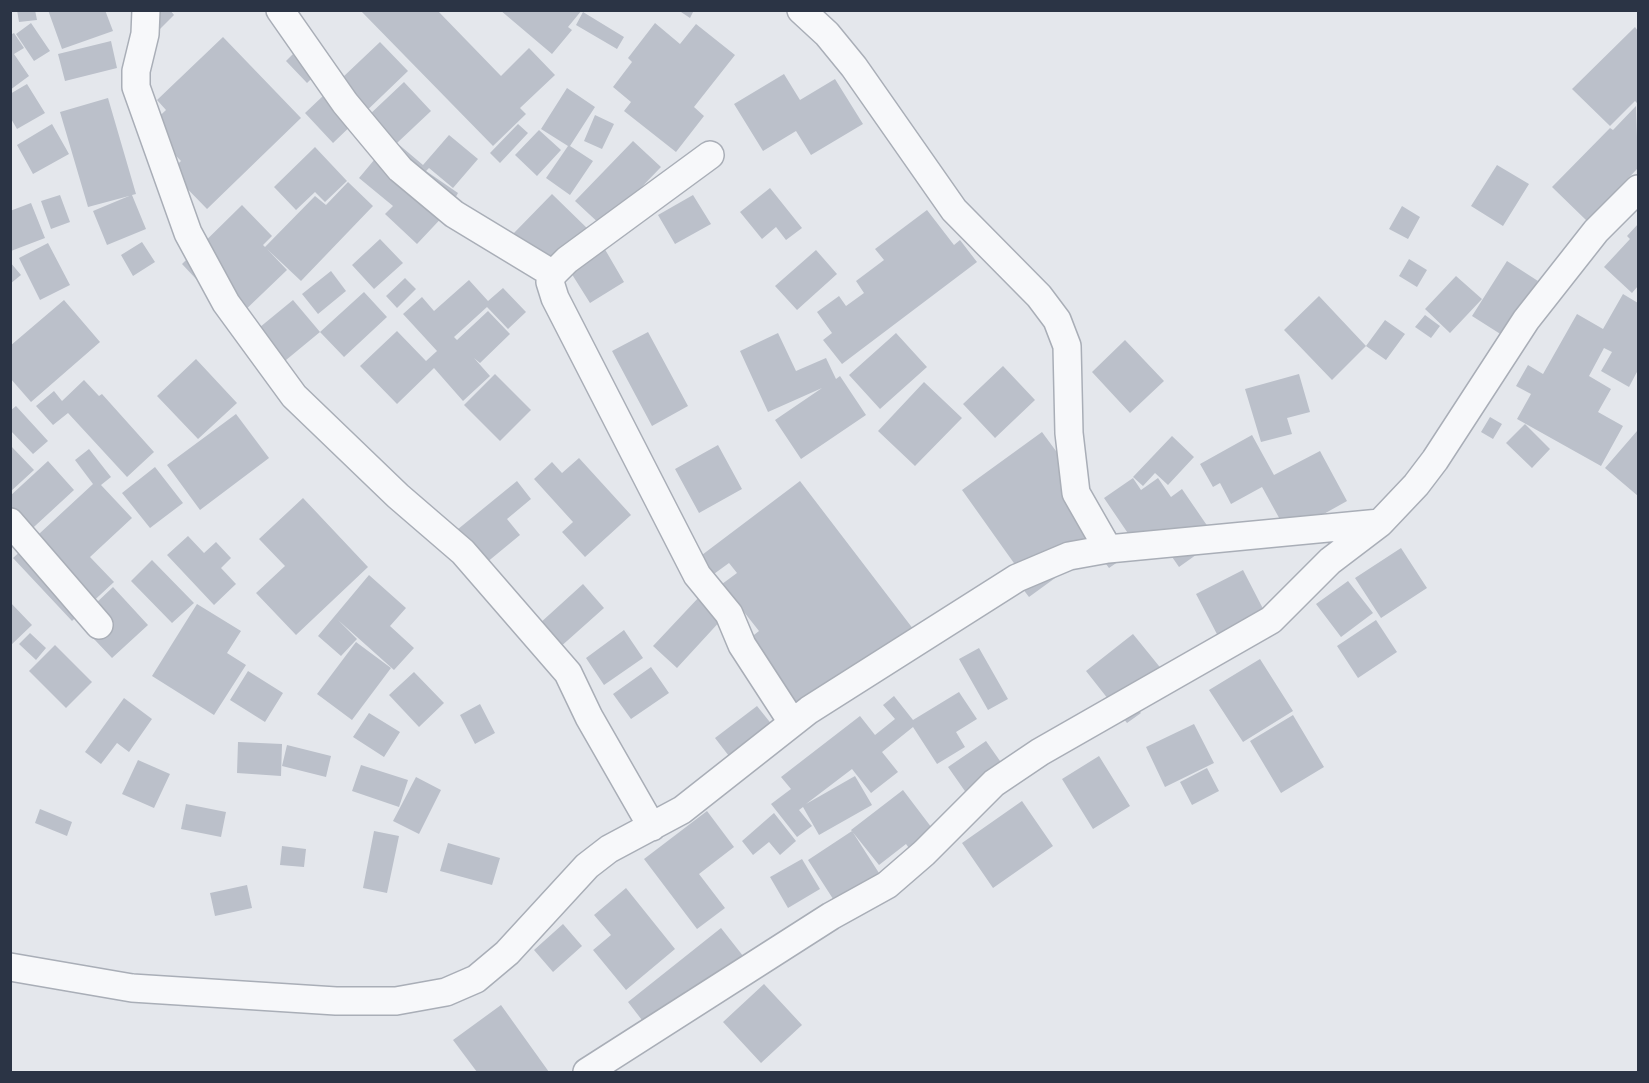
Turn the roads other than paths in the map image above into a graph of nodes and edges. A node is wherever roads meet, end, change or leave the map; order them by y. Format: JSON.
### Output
{"nodes":[{"id":1,"x":146,"y":10,"type":"edge"},
{"id":2,"x":280,"y":10,"type":"edge"},
{"id":3,"x":801,"y":10,"type":"edge"},
{"id":4,"x":710,"y":155,"type":"dead end"},
{"id":5,"x":1638,"y":189,"type":"edge"},
{"id":6,"x":553,"y":274,"type":"junction"},
{"id":7,"x":10,"y":522,"type":"edge"},
{"id":8,"x":1380,"y":523,"type":"junction"},
{"id":9,"x":1108,"y":549,"type":"junction"},
{"id":10,"x":99,"y":625,"type":"dead end"},
{"id":11,"x":792,"y":723,"type":"junction"},
{"id":12,"x":652,"y":827,"type":"junction"},
{"id":13,"x":10,"y":967,"type":"edge"},
{"id":14,"x":587,"y":1072,"type":"edge"}],
"edges":[{"from":1,"to":12,"type":"street"},
{"from":2,"to":6,"type":"street"},
{"from":3,"to":9,"type":"street"},
{"from":4,"to":6,"type":"street"},
{"from":5,"to":8,"type":"street"},
{"from":6,"to":11,"type":"street"},
{"from":7,"to":10,"type":"street"},
{"from":8,"to":9,"type":"street"},
{"from":8,"to":14,"type":"street"},
{"from":9,"to":11,"type":"street"},
{"from":11,"to":12,"type":"street"},
{"from":12,"to":13,"type":"street"}]}
